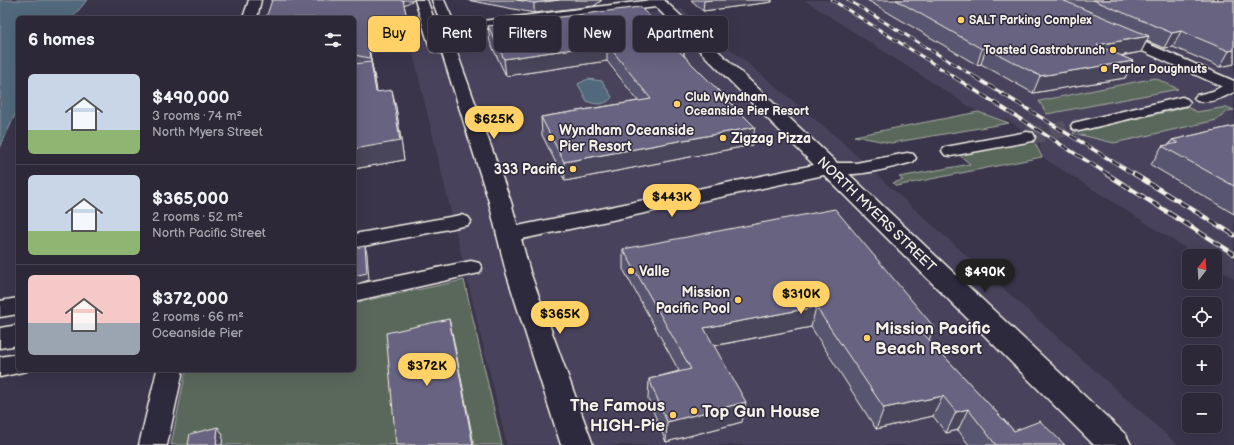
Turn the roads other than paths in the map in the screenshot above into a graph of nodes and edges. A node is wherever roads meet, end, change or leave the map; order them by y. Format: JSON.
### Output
{"nodes":[{"id":1,"x":255,"y":0,"type":"edge"},
{"id":2,"x":421,"y":0,"type":"edge"},
{"id":3,"x":438,"y":0,"type":"edge"},
{"id":4,"x":657,"y":1,"type":"edge"},
{"id":5,"x":251,"y":16,"type":"edge"},
{"id":6,"x":445,"y":16,"type":"edge"},
{"id":7,"x":428,"y":22,"type":"edge"},
{"id":8,"x":486,"y":24,"type":"edge"},
{"id":9,"x":1105,"y":29,"type":"edge"},
{"id":10,"x":449,"y":52,"type":"edge"},
{"id":11,"x":1234,"y":86,"type":"edge"},
{"id":12,"x":1202,"y":98,"type":"dead end"},
{"id":13,"x":1182,"y":102,"type":"dead end"},
{"id":14,"x":1079,"y":126,"type":"tunnel mouth"},
{"id":15,"x":1027,"y":137,"type":"tunnel mouth"},
{"id":16,"x":952,"y":151,"type":"dead end"},
{"id":17,"x":907,"y":158,"type":"dead end"},
{"id":18,"x":830,"y":168,"type":"junction"},
{"id":19,"x":461,"y":220,"type":"dead end"},
{"id":20,"x":508,"y":235,"type":"junction"},
{"id":21,"x":356,"y":241,"type":"edge"},
{"id":22,"x":471,"y":268,"type":"dead end"},
{"id":23,"x":356,"y":293,"type":"edge"},
{"id":24,"x":16,"y":306,"type":"edge"},
{"id":25,"x":0,"y":310,"type":"edge"},
{"id":26,"x":16,"y":335,"type":"edge"},
{"id":27,"x":0,"y":338,"type":"edge"},
{"id":28,"x":16,"y":364,"type":"edge"},
{"id":29,"x":0,"y":367,"type":"edge"},
{"id":30,"x":170,"y":372,"type":"edge"},
{"id":31,"x":153,"y":445,"type":"edge"},
{"id":32,"x":577,"y":445,"type":"edge"},
{"id":33,"x":1115,"y":445,"type":"edge"}],
"edges":[{"from":1,"to":5,"type":"street"},
{"from":2,"to":7,"type":"street"},
{"from":3,"to":6,"type":"street"},
{"from":4,"to":8,"type":"street"},
{"from":4,"to":18,"type":"street","name":"NORTH MYERS STREET"},
{"from":9,"to":11,"type":"street"},
{"from":10,"to":20,"type":"street"},
{"from":11,"to":12,"type":"street"},
{"from":13,"to":14,"type":"street"},
{"from":15,"to":16,"type":"street"},
{"from":17,"to":18,"type":"street"},
{"from":18,"to":20,"type":"street"},
{"from":18,"to":33,"type":"street","name":"NORTH MYERS STREET"},
{"from":19,"to":21,"type":"street"},
{"from":20,"to":32,"type":"street"},
{"from":22,"to":23,"type":"street"},
{"from":24,"to":25,"type":"street"},
{"from":26,"to":27,"type":"street"},
{"from":28,"to":29,"type":"street"},
{"from":30,"to":31,"type":"street"}]}
